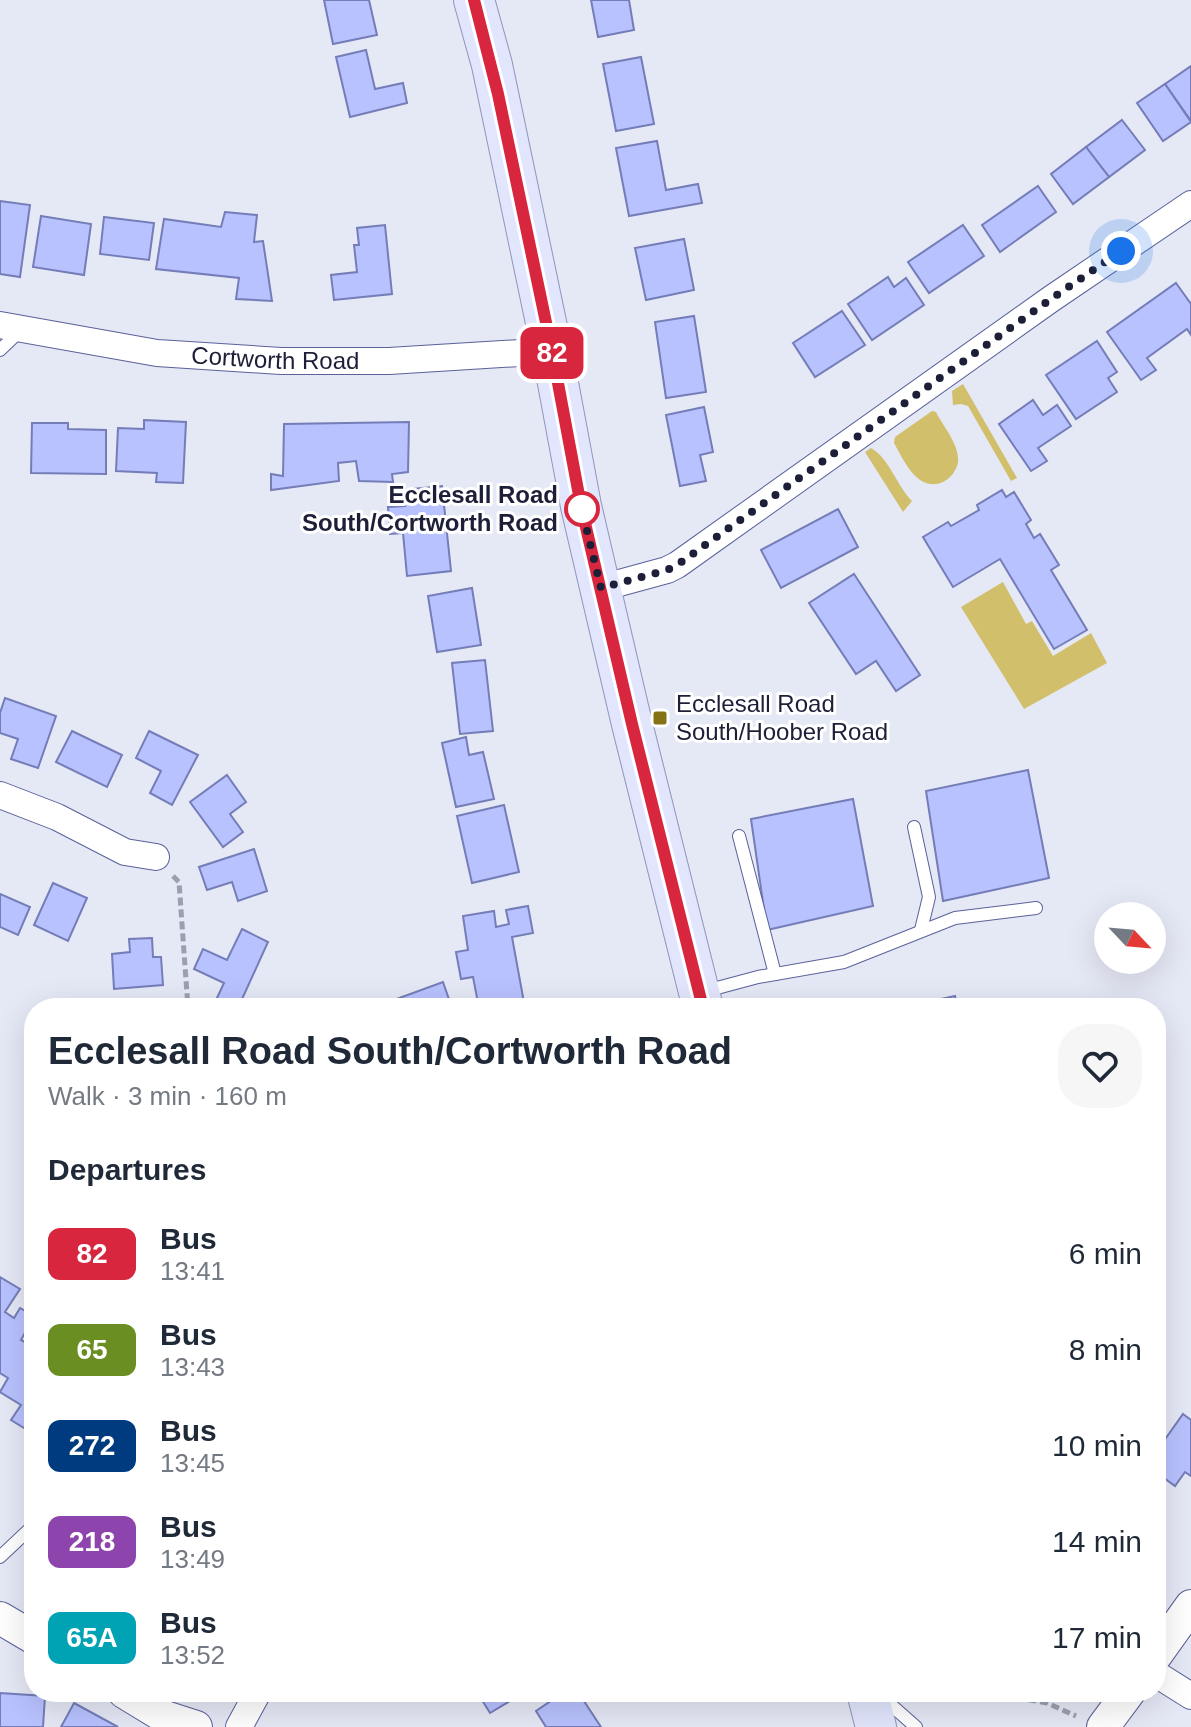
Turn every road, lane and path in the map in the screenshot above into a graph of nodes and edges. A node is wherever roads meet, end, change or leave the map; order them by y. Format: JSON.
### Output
{"nodes":[{"id":1,"x":474,"y":0,"type":"edge"},
{"id":2,"x":1191,"y":204,"type":"edge"},
{"id":3,"x":11,"y":327,"type":"edge"},
{"id":4,"x":0,"y":350,"type":"edge"},
{"id":5,"x":552,"y":351,"type":"junction"},
{"id":6,"x":601,"y":588,"type":"junction"},
{"id":7,"x":0,"y":795,"type":"edge"},
{"id":8,"x":914,"y":827,"type":"dead end"},
{"id":9,"x":739,"y":836,"type":"dead end"},
{"id":10,"x":156,"y":857,"type":"joint"},
{"id":11,"x":1036,"y":908,"type":"dead end"},
{"id":12,"x":921,"y":930,"type":"junction"},
{"id":13,"x":775,"y":974,"type":"junction"},
{"id":14,"x":187,"y":998,"type":"edge"},
{"id":15,"x":700,"y":998,"type":"edge"},
{"id":16,"x":717,"y":998,"type":"edge"},
{"id":17,"x":24,"y":1534,"type":"edge"},
{"id":18,"x":0,"y":1557,"type":"edge"},
{"id":19,"x":1191,"y":1606,"type":"edge"},
{"id":20,"x":0,"y":1618,"type":"edge"},
{"id":21,"x":24,"y":1632,"type":"edge"},
{"id":22,"x":1166,"y":1641,"type":"edge"},
{"id":23,"x":1166,"y":1680,"type":"edge"},
{"id":24,"x":1191,"y":1696,"type":"edge"},
{"id":25,"x":140,"y":1702,"type":"edge"},
{"id":26,"x":253,"y":1702,"type":"edge"},
{"id":27,"x":1041,"y":1702,"type":"edge"},
{"id":28,"x":1118,"y":1702,"type":"edge"},
{"id":29,"x":875,"y":1704,"type":"edge"},
{"id":30,"x":1095,"y":1724,"type":"edge"},
{"id":31,"x":196,"y":1727,"type":"edge"},
{"id":32,"x":239,"y":1727,"type":"edge"},
{"id":33,"x":916,"y":1727,"type":"edge"}],
"edges":[{"from":1,"to":5,"type":"main road"},
{"from":2,"to":6,"type":"street"},
{"from":3,"to":4,"type":"lane"},
{"from":3,"to":5,"type":"street","name":"Cortworth Road"},
{"from":5,"to":6,"type":"main road"},
{"from":6,"to":15,"type":"main road"},
{"from":7,"to":10,"type":"street"},
{"from":8,"to":12,"type":"lane"},
{"from":9,"to":13,"type":"lane"},
{"from":10,"to":14,"type":"path"},
{"from":11,"to":12,"type":"lane"},
{"from":12,"to":13,"type":"lane"},
{"from":13,"to":16,"type":"lane"},
{"from":17,"to":18,"type":"lane"},
{"from":19,"to":22,"type":"street"},
{"from":20,"to":21,"type":"street"},
{"from":23,"to":24,"type":"street"},
{"from":25,"to":31,"type":"street"},
{"from":26,"to":32,"type":"street"},
{"from":27,"to":30,"type":"path"},
{"from":28,"to":30,"type":"street"},
{"from":29,"to":33,"type":"lane"}]}
